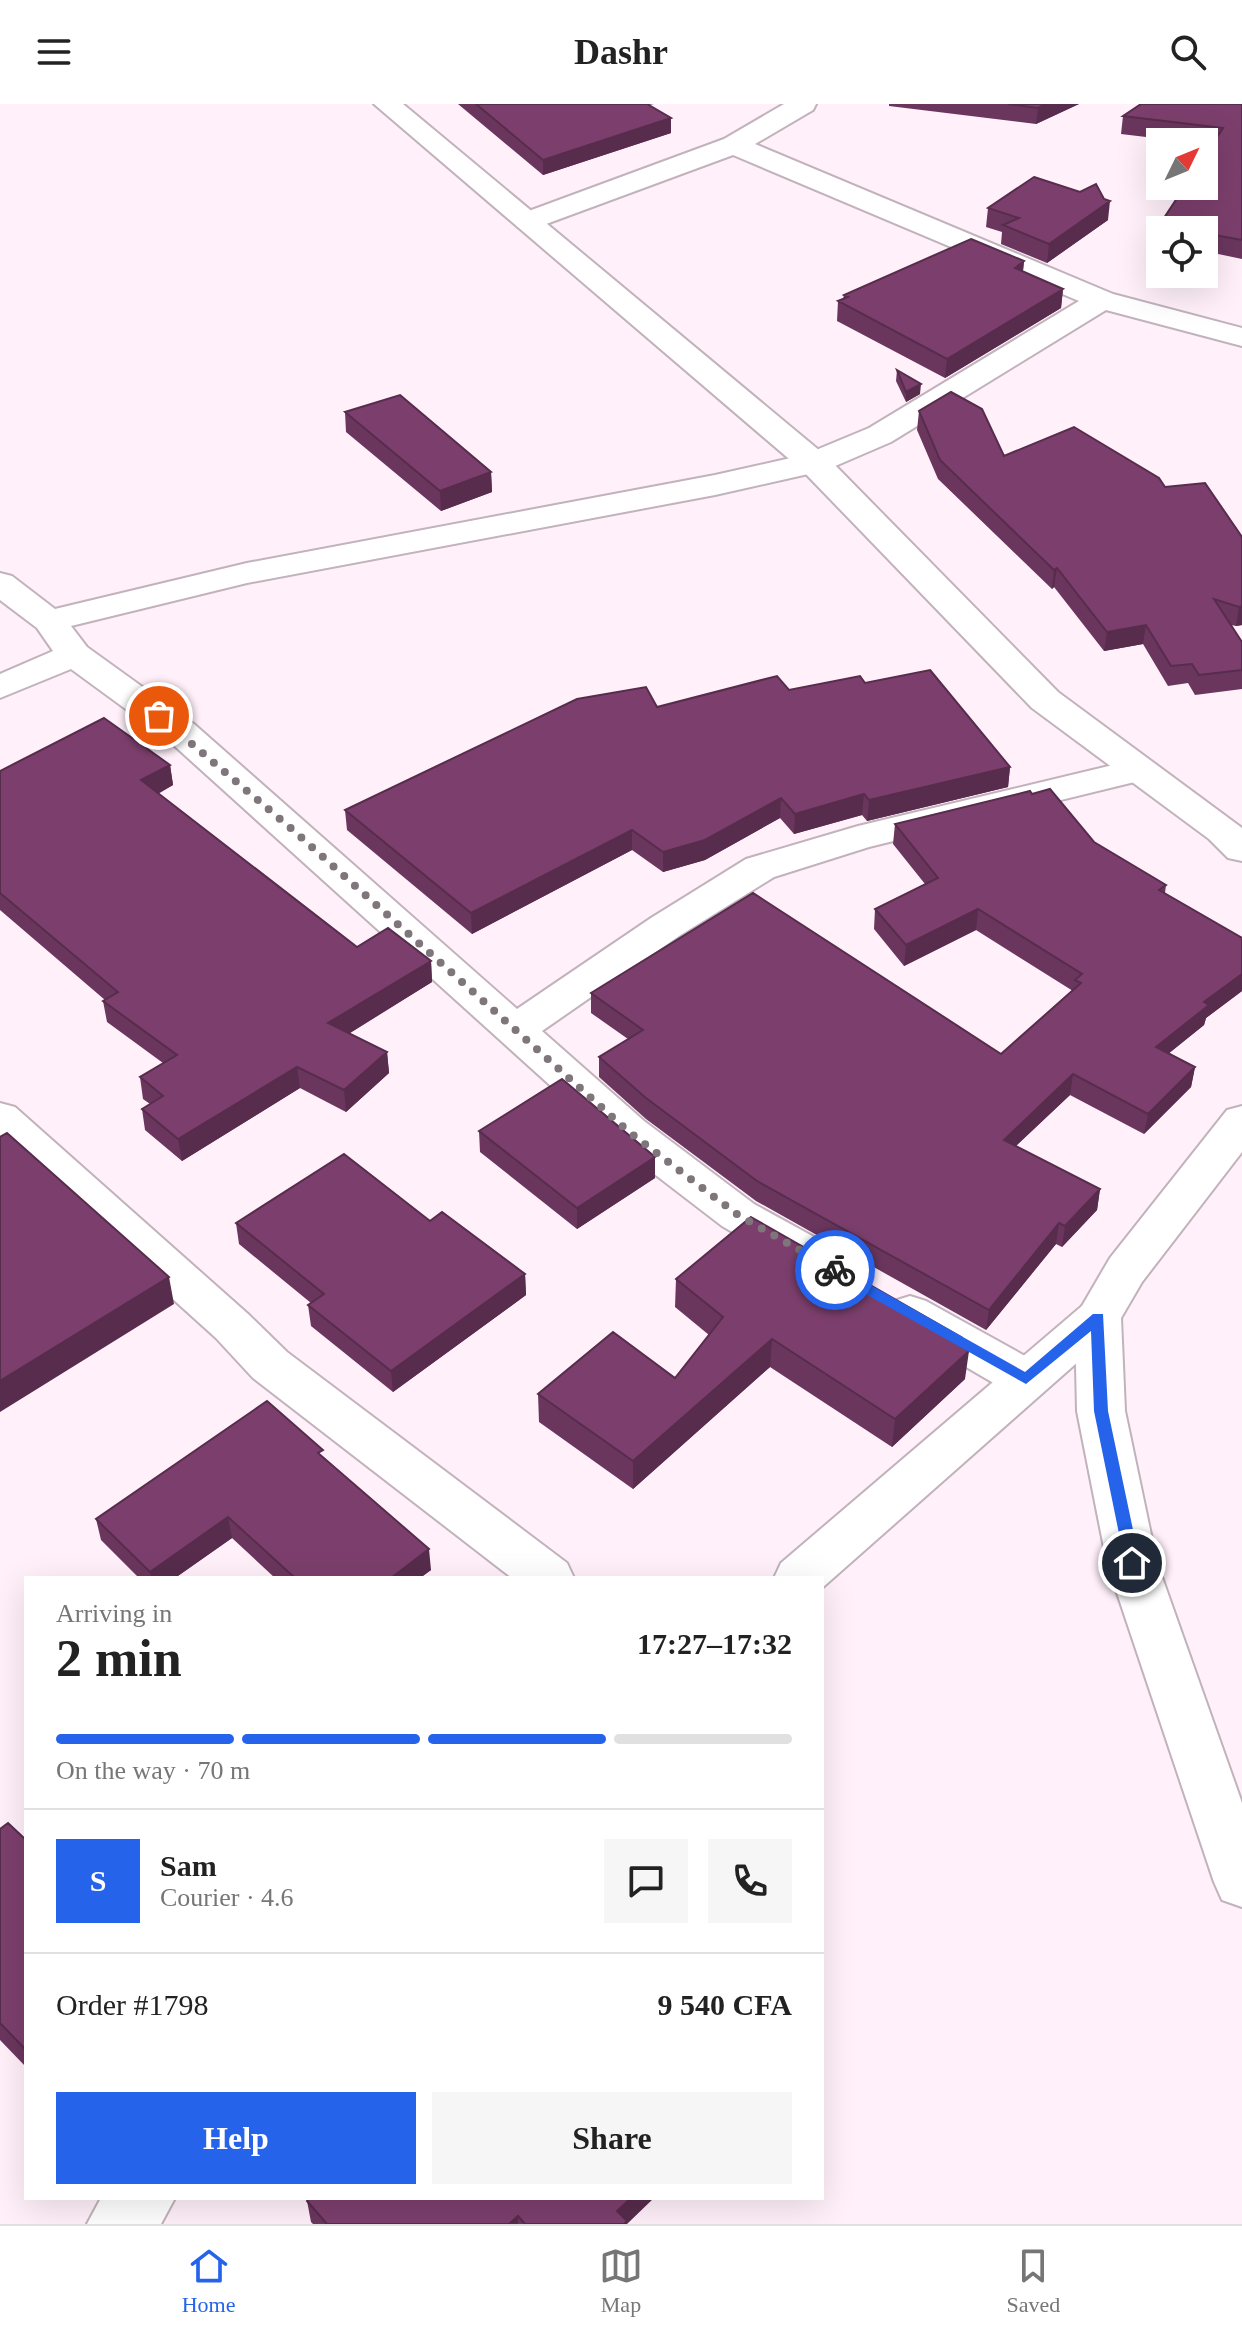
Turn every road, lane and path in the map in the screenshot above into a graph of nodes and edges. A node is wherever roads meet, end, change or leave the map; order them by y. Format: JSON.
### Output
{"nodes":[{"id":1,"x":387,"y":104,"type":"edge"},
{"id":2,"x":803,"y":104,"type":"edge"},
{"id":3,"x":734,"y":145,"type":"junction"},
{"id":4,"x":528,"y":221,"type":"junction"},
{"id":5,"x":1102,"y":300,"type":"junction"},
{"id":6,"x":1242,"y":337,"type":"edge"},
{"id":7,"x":814,"y":463,"type":"junction"},
{"id":8,"x":0,"y":583,"type":"edge"},
{"id":9,"x":49,"y":621,"type":"junction"},
{"id":10,"x":74,"y":655,"type":"junction"},
{"id":11,"x":0,"y":687,"type":"edge"},
{"id":12,"x":1138,"y":770,"type":"junction"},
{"id":13,"x":1242,"y":849,"type":"edge"},
{"id":14,"x":515,"y":1030,"type":"junction"},
{"id":15,"x":0,"y":1118,"type":"edge"},
{"id":16,"x":1242,"y":1121,"type":"edge"},
{"id":17,"x":834,"y":1270,"type":"edge"},
{"id":18,"x":876,"y":1293,"type":"edge"},
{"id":19,"x":1098,"y":1318,"type":"junction"},
{"id":20,"x":1026,"y":1379,"type":"junction"},
{"id":21,"x":546,"y":1576,"type":"edge"},
{"id":22,"x":801,"y":1576,"type":"edge"},
{"id":23,"x":1242,"y":1882,"type":"edge"},
{"id":24,"x":143,"y":2200,"type":"edge"},
{"id":25,"x":118,"y":2224,"type":"edge"}],
"edges":[{"from":1,"to":4,"type":"street"},
{"from":2,"to":3,"type":"street"},
{"from":3,"to":4,"type":"street"},
{"from":3,"to":5,"type":"street"},
{"from":4,"to":7,"type":"street"},
{"from":5,"to":6,"type":"street"},
{"from":5,"to":7,"type":"street"},
{"from":7,"to":9,"type":"street"},
{"from":7,"to":12,"type":"street"},
{"from":8,"to":9,"type":"street"},
{"from":9,"to":10,"type":"street"},
{"from":10,"to":11,"type":"street"},
{"from":10,"to":14,"type":"street"},
{"from":12,"to":13,"type":"street"},
{"from":12,"to":14,"type":"street"},
{"from":14,"to":17,"type":"street"},
{"from":15,"to":21,"type":"street"},
{"from":16,"to":19,"type":"street"},
{"from":18,"to":20,"type":"street"},
{"from":19,"to":20,"type":"street"},
{"from":19,"to":23,"type":"street"},
{"from":20,"to":22,"type":"street"},
{"from":24,"to":25,"type":"street"}]}
